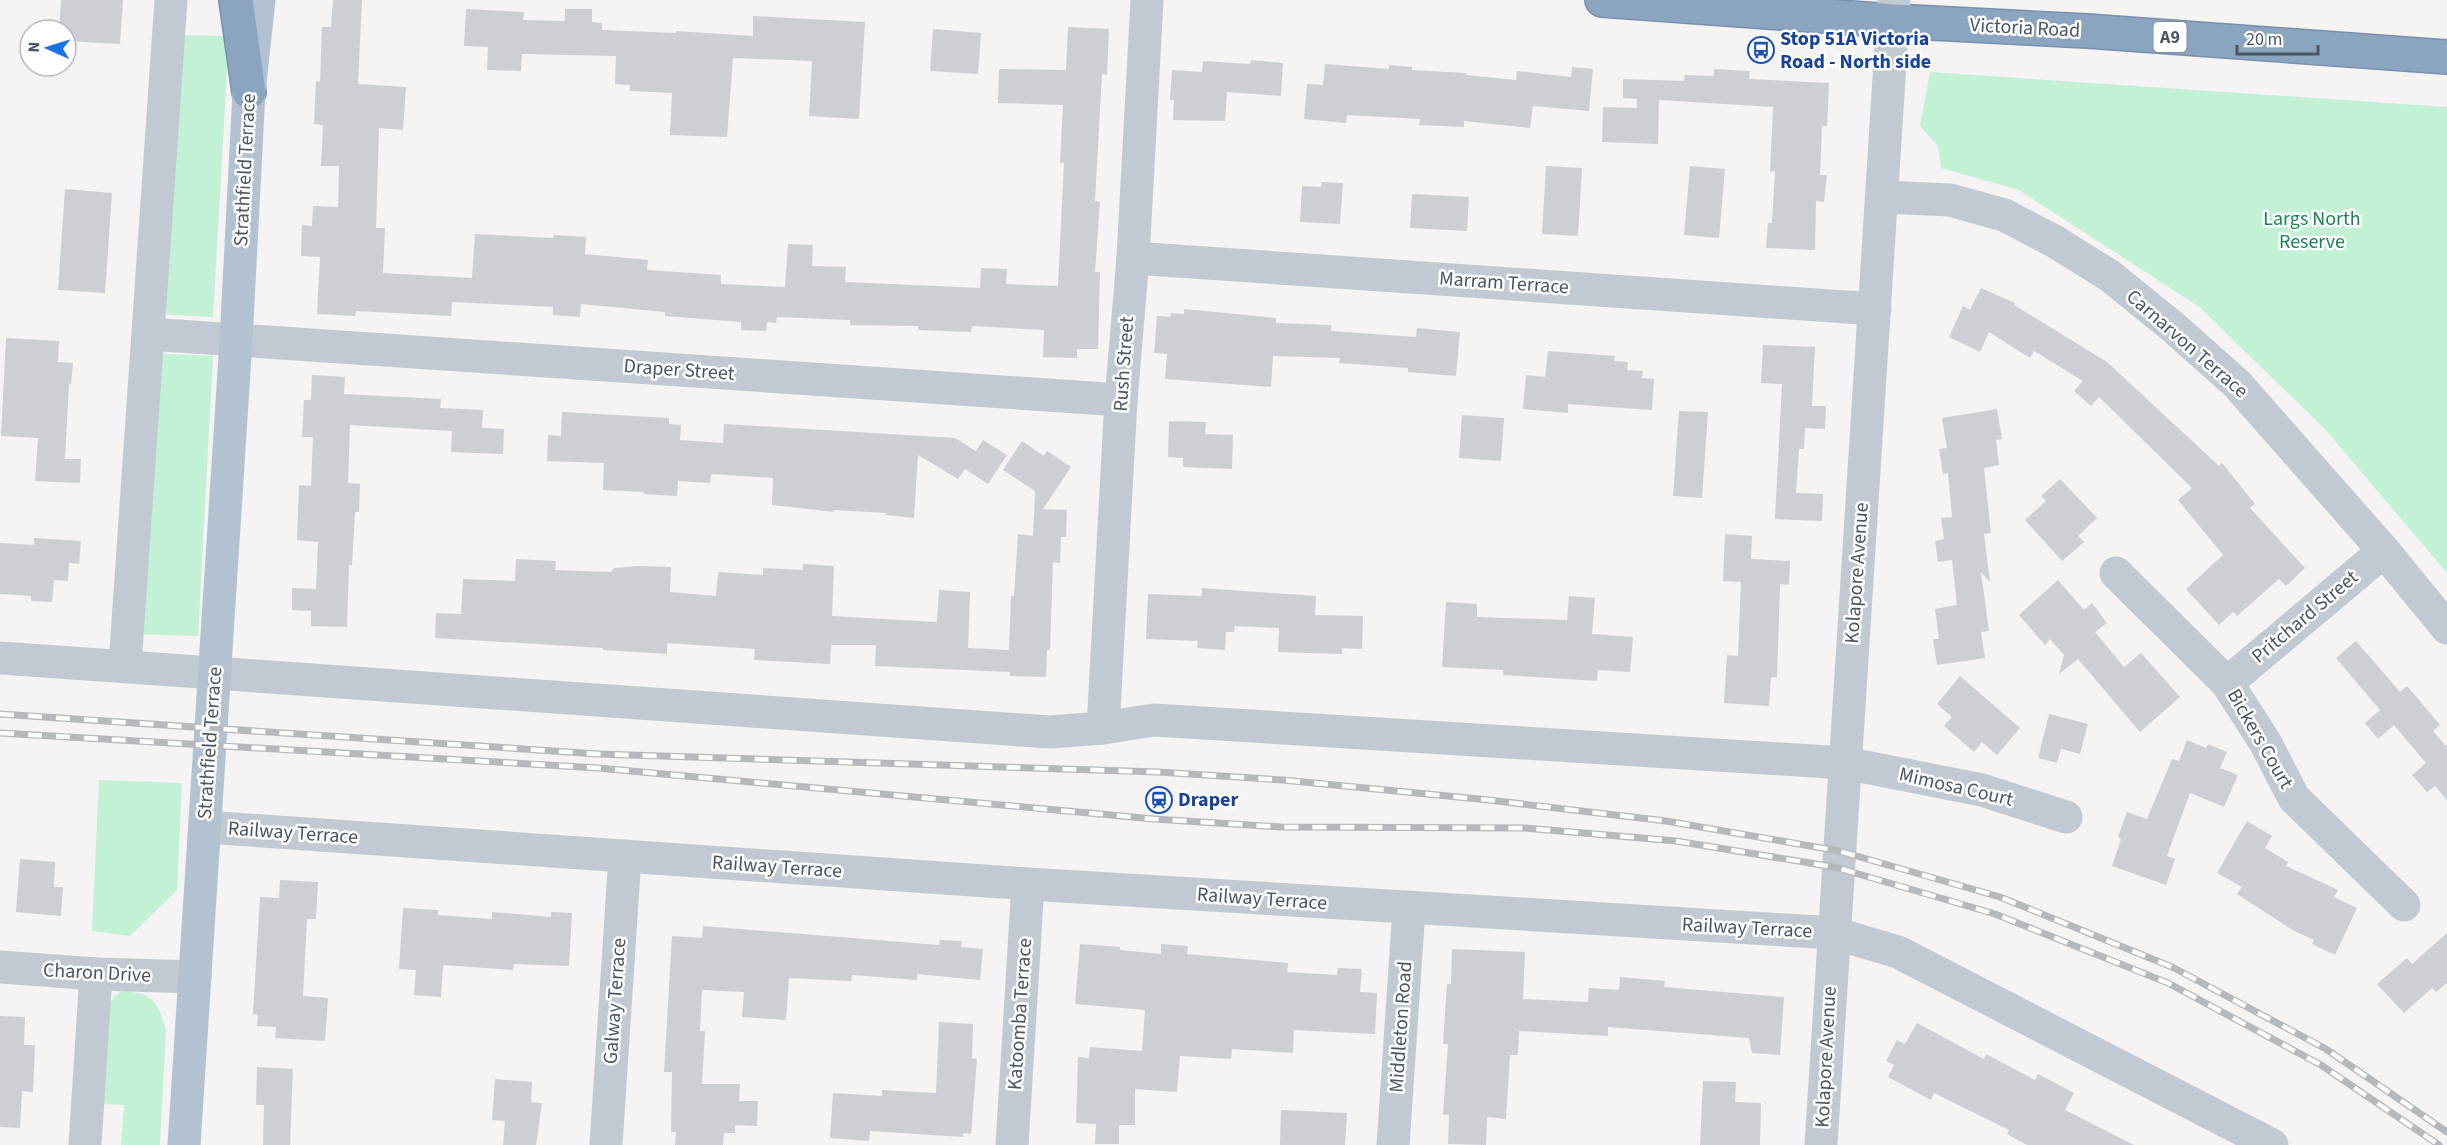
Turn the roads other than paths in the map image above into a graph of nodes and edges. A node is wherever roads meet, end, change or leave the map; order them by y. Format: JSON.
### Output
{"nodes":[{"id":1,"x":171,"y":0,"type":"edge"},
{"id":2,"x":236,"y":0,"type":"edge"},
{"id":3,"x":260,"y":0,"type":"edge"},
{"id":4,"x":1147,"y":0,"type":"edge"},
{"id":5,"x":1602,"y":0,"type":"edge"},
{"id":6,"x":1893,"y":11,"type":"edge"},
{"id":7,"x":2447,"y":57,"type":"edge"},
{"id":8,"x":249,"y":92,"type":"junction"},
{"id":9,"x":1882,"y":197,"type":"junction"},
{"id":10,"x":1132,"y":258,"type":"junction"},
{"id":11,"x":1875,"y":309,"type":"junction"},
{"id":12,"x":149,"y":334,"type":"junction"},
{"id":13,"x":236,"y":341,"type":"junction"},
{"id":14,"x":1121,"y":399,"type":"junction"},
{"id":15,"x":2384,"y":551,"type":"junction"},
{"id":16,"x":2116,"y":573,"type":"dead end"},
{"id":17,"x":2447,"y":628,"type":"edge"},
{"id":18,"x":0,"y":658,"type":"edge"},
{"id":19,"x":126,"y":665,"type":"junction"},
{"id":20,"x":215,"y":674,"type":"junction"},
{"id":21,"x":2227,"y":683,"type":"junction"},
{"id":22,"x":1103,"y":728,"type":"junction"},
{"id":23,"x":1845,"y":763,"type":"junction"},
{"id":24,"x":2066,"y":817,"type":"dead end"},
{"id":25,"x":205,"y":827,"type":"junction"},
{"id":26,"x":625,"y":856,"type":"junction"},
{"id":27,"x":1028,"y":884,"type":"junction"},
{"id":28,"x":2404,"y":904,"type":"dead end"},
{"id":29,"x":1409,"y":909,"type":"junction"},
{"id":30,"x":1834,"y":933,"type":"junction"},
{"id":31,"x":0,"y":967,"type":"edge"},
{"id":32,"x":96,"y":974,"type":"junction"},
{"id":33,"x":195,"y":977,"type":"junction"},
{"id":34,"x":86,"y":1145,"type":"edge"},
{"id":35,"x":184,"y":1145,"type":"edge"},
{"id":36,"x":606,"y":1145,"type":"edge"},
{"id":37,"x":1012,"y":1145,"type":"edge"},
{"id":38,"x":1393,"y":1145,"type":"edge"},
{"id":39,"x":1821,"y":1145,"type":"edge"},
{"id":40,"x":2272,"y":1145,"type":"edge"}],
"edges":[{"from":1,"to":12,"type":"street"},
{"from":2,"to":8,"type":"highway"},
{"from":3,"to":8,"type":"main road","name":"Strathfield Terrace"},
{"from":4,"to":10,"type":"street","name":"Rush Street"},
{"from":5,"to":6,"type":"highway","name":"Victoria Road","number":"A9"},
{"from":6,"to":7,"type":"highway","name":"Victoria Road","number":"A9"},
{"from":6,"to":9,"type":"street","name":"Kolapore Avenue"},
{"from":8,"to":13,"type":"main road","name":"Strathfield Terrace"},
{"from":9,"to":11,"type":"street","name":"Kolapore Avenue"},
{"from":9,"to":15,"type":"street","name":"Carnarvon Terrace"},
{"from":10,"to":11,"type":"street","name":"Marram Terrace"},
{"from":10,"to":14,"type":"street","name":"Rush Street"},
{"from":11,"to":23,"type":"street","name":"Kolapore Avenue"},
{"from":12,"to":13,"type":"street"},
{"from":12,"to":19,"type":"street"},
{"from":13,"to":14,"type":"street","name":"Draper Street"},
{"from":13,"to":20,"type":"main road","name":"Strathfield Terrace"},
{"from":14,"to":22,"type":"street","name":"Rush Street"},
{"from":15,"to":17,"type":"street","name":"Carnarvon Terrace"},
{"from":15,"to":21,"type":"street","name":"Pritchard Street"},
{"from":16,"to":21,"type":"street","name":"Bickers Court"},
{"from":18,"to":19,"type":"street"},
{"from":19,"to":20,"type":"street"},
{"from":20,"to":22,"type":"street"},
{"from":20,"to":25,"type":"main road","name":"Strathfield Terrace"},
{"from":21,"to":28,"type":"street","name":"Bickers Court"},
{"from":22,"to":23,"type":"street"},
{"from":23,"to":24,"type":"street","name":"Mimosa Court"},
{"from":23,"to":30,"type":"street","name":"Kolapore Avenue"},
{"from":25,"to":26,"type":"street","name":"Railway Terrace"},
{"from":25,"to":33,"type":"main road","name":"Strathfield Terrace"},
{"from":26,"to":27,"type":"street","name":"Railway Terrace"},
{"from":26,"to":36,"type":"street","name":"Galway Terrace"},
{"from":27,"to":29,"type":"street","name":"Railway Terrace"},
{"from":27,"to":37,"type":"street","name":"Katoomba Terrace"},
{"from":29,"to":30,"type":"street","name":"Railway Terrace"},
{"from":29,"to":38,"type":"street","name":"Middleton Road"},
{"from":30,"to":39,"type":"street","name":"Kolapore Avenue"},
{"from":30,"to":40,"type":"street","name":"Railway Terrace"},
{"from":31,"to":32,"type":"street","name":"Charon Drive"},
{"from":32,"to":33,"type":"street","name":"Charon Drive"},
{"from":32,"to":34,"type":"street"},
{"from":33,"to":35,"type":"main road","name":"Strathfield Terrace"}]}
